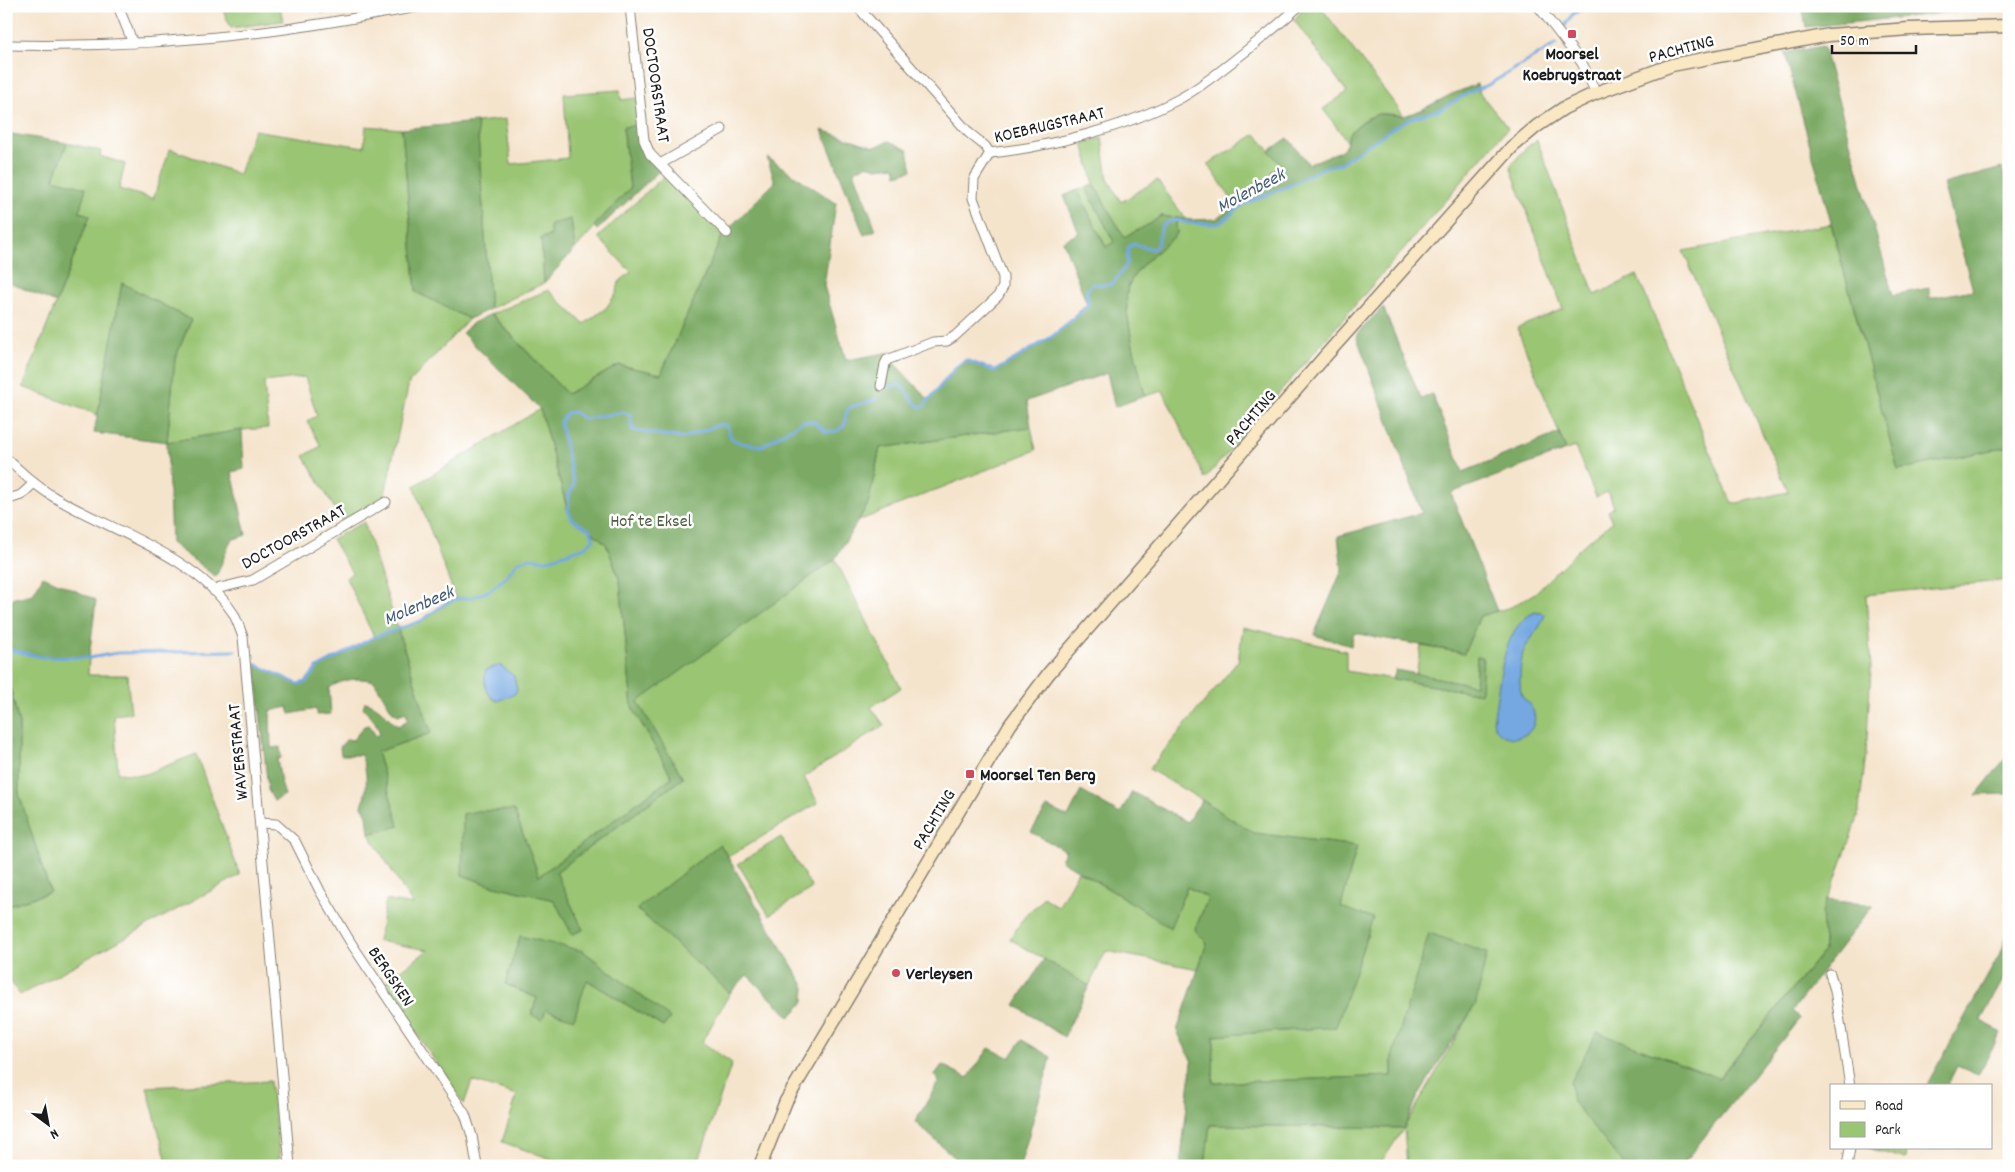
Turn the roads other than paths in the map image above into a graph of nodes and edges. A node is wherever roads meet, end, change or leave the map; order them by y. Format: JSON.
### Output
{"nodes":[{"id":1,"x":118,"y":6,"type":"edge"},
{"id":2,"x":424,"y":6,"type":"edge"},
{"id":3,"x":630,"y":6,"type":"edge"},
{"id":4,"x":858,"y":6,"type":"edge"},
{"id":5,"x":1299,"y":6,"type":"edge"},
{"id":6,"x":1538,"y":6,"type":"edge"},
{"id":7,"x":2009,"y":26,"type":"edge"},
{"id":8,"x":133,"y":43,"type":"junction"},
{"id":9,"x":6,"y":45,"type":"edge"},
{"id":10,"x":1596,"y":93,"type":"junction"},
{"id":11,"x":722,"y":128,"type":"dead end"},
{"id":12,"x":990,"y":154,"type":"junction"},
{"id":13,"x":660,"y":164,"type":"junction"},
{"id":14,"x":727,"y":233,"type":"dead end"},
{"id":15,"x":881,"y":386,"type":"dead end"},
{"id":16,"x":6,"y":458,"type":"edge"},
{"id":17,"x":34,"y":483,"type":"junction"},
{"id":18,"x":6,"y":500,"type":"edge"},
{"id":19,"x":386,"y":502,"type":"dead end"},
{"id":20,"x":214,"y":592,"type":"junction"},
{"id":21,"x":260,"y":823,"type":"junction"},
{"id":22,"x":1830,"y":974,"type":"dead end"},
{"id":23,"x":1850,"y":1084,"type":"edge"},
{"id":24,"x":1850,"y":1150,"type":"edge"},
{"id":25,"x":290,"y":1166,"type":"edge"},
{"id":26,"x":477,"y":1166,"type":"edge"},
{"id":27,"x":760,"y":1166,"type":"edge"},
{"id":28,"x":1847,"y":1166,"type":"edge"}],
"edges":[{"from":1,"to":8,"type":"street"},
{"from":2,"to":8,"type":"street"},
{"from":3,"to":13,"type":"street","name":"DOCTOORSTRAAT"},
{"from":4,"to":12,"type":"street"},
{"from":5,"to":12,"type":"street","name":"KOEBRUGSTRAAT"},
{"from":6,"to":10,"type":"street"},
{"from":7,"to":10,"type":"main road","name":"PACHTING"},
{"from":8,"to":9,"type":"street"},
{"from":10,"to":27,"type":"main road","name":"PACHTING"},
{"from":11,"to":13,"type":"street","name":"DOCTOORSTRAAT"},
{"from":12,"to":15,"type":"street","name":"KOEBRUGSTRAAT"},
{"from":13,"to":14,"type":"street","name":"DOCTOORSTRAAT"},
{"from":16,"to":17,"type":"street","name":"WAVERSTRAAT"},
{"from":17,"to":18,"type":"street"},
{"from":17,"to":20,"type":"street","name":"WAVERSTRAAT"},
{"from":19,"to":20,"type":"street","name":"DOCTOORSTRAAT"},
{"from":20,"to":21,"type":"street","name":"WAVERSTRAAT"},
{"from":21,"to":25,"type":"street","name":"WAVERSTRAAT"},
{"from":21,"to":26,"type":"street","name":"BERGSKEN"},
{"from":22,"to":23,"type":"street"},
{"from":24,"to":28,"type":"street"}]}
